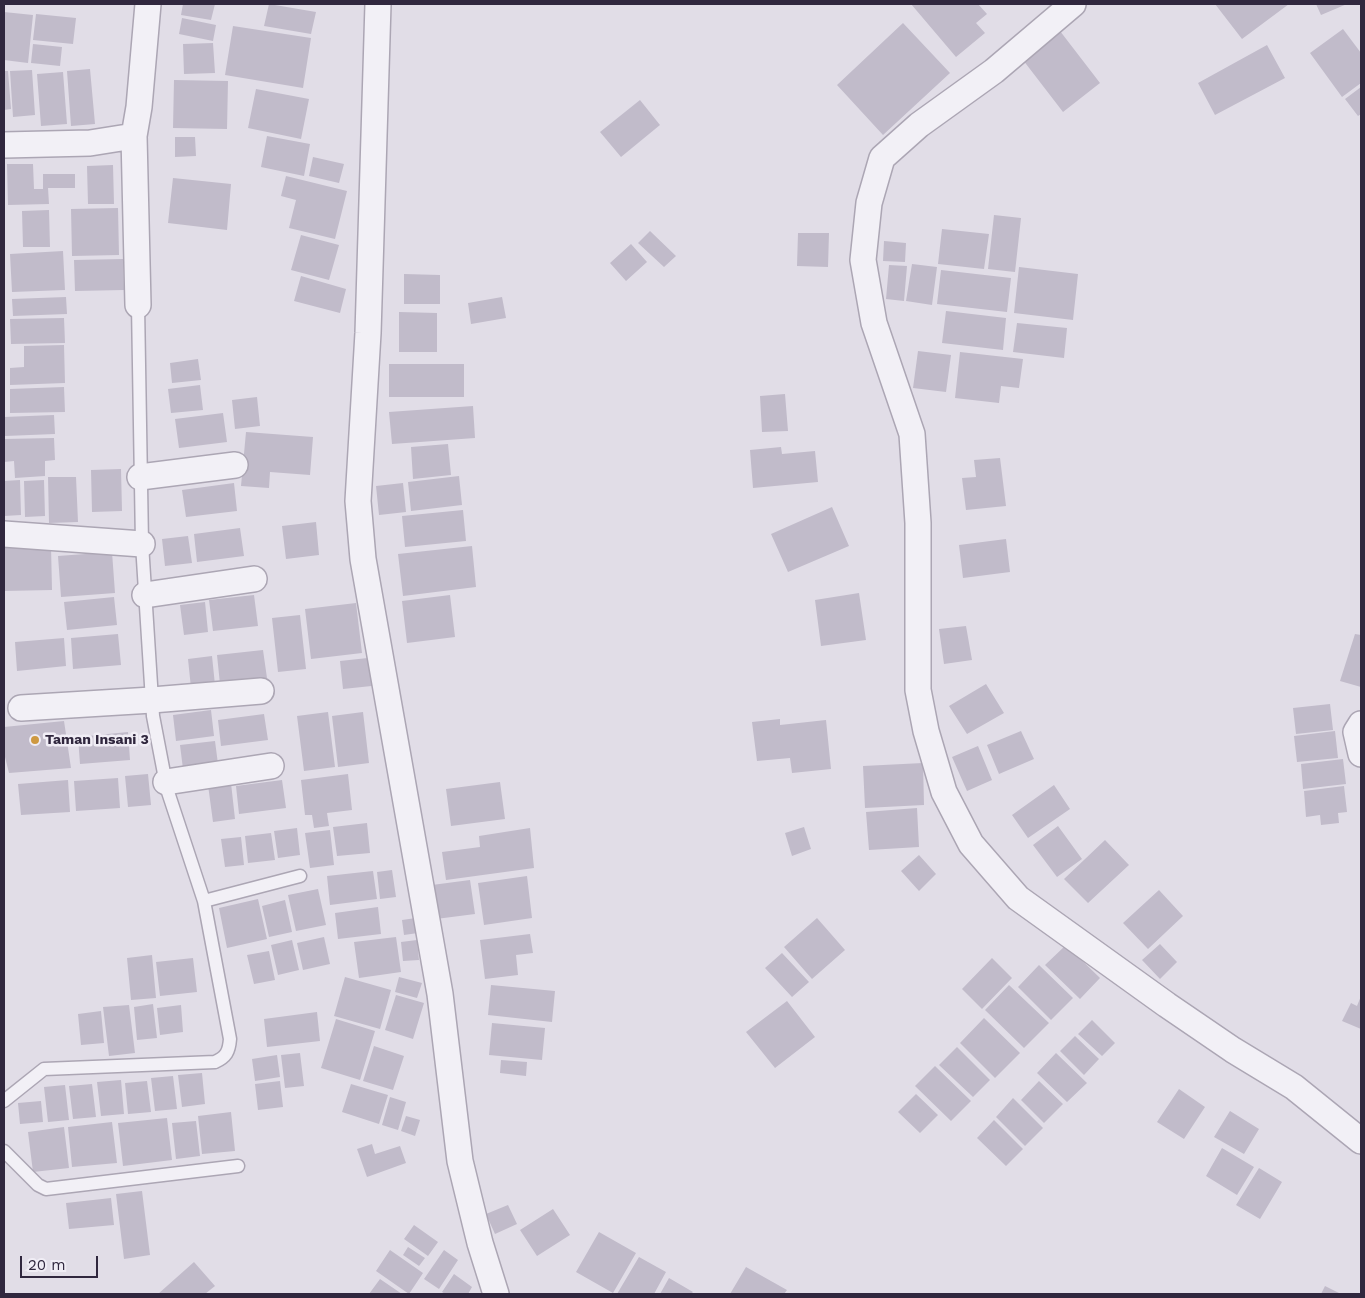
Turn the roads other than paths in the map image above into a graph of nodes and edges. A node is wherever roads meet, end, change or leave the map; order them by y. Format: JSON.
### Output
{"nodes":[{"id":1,"x":148,"y":4,"type":"edge"},
{"id":2,"x":378,"y":4,"type":"edge"},
{"id":3,"x":1073,"y":4,"type":"edge"},
{"id":4,"x":134,"y":136,"type":"junction"},
{"id":5,"x":4,"y":145,"type":"edge"},
{"id":6,"x":138,"y":305,"type":"joint"},
{"id":7,"x":235,"y":465,"type":"dead end"},
{"id":8,"x":140,"y":477,"type":"junction"},
{"id":9,"x":4,"y":534,"type":"edge"},
{"id":10,"x":142,"y":544,"type":"junction"},
{"id":11,"x":254,"y":579,"type":"dead end"},
{"id":12,"x":145,"y":595,"type":"junction"},
{"id":13,"x":261,"y":691,"type":"dead end"},
{"id":14,"x":152,"y":700,"type":"junction"},
{"id":15,"x":21,"y":708,"type":"dead end"},
{"id":16,"x":1361,"y":724,"type":"edge"},
{"id":17,"x":1361,"y":754,"type":"edge"},
{"id":18,"x":271,"y":766,"type":"dead end"},
{"id":19,"x":166,"y":782,"type":"junction"},
{"id":20,"x":300,"y":876,"type":"dead end"},
{"id":21,"x":204,"y":901,"type":"junction"},
{"id":22,"x":4,"y":1101,"type":"edge"},
{"id":23,"x":1361,"y":1141,"type":"edge"},
{"id":24,"x":4,"y":1151,"type":"edge"},
{"id":25,"x":238,"y":1166,"type":"dead end"},
{"id":26,"x":496,"y":1294,"type":"edge"}],
"edges":[{"from":1,"to":4,"type":"street"},
{"from":2,"to":26,"type":"street"},
{"from":3,"to":23,"type":"street"},
{"from":4,"to":5,"type":"street"},
{"from":4,"to":6,"type":"street"},
{"from":6,"to":8,"type":"lane"},
{"from":7,"to":8,"type":"street"},
{"from":8,"to":10,"type":"lane"},
{"from":9,"to":10,"type":"street"},
{"from":10,"to":12,"type":"lane"},
{"from":11,"to":12,"type":"street"},
{"from":12,"to":14,"type":"lane"},
{"from":13,"to":14,"type":"street"},
{"from":14,"to":15,"type":"street"},
{"from":14,"to":19,"type":"lane"},
{"from":16,"to":17,"type":"street"},
{"from":18,"to":19,"type":"street"},
{"from":19,"to":21,"type":"lane"},
{"from":20,"to":21,"type":"lane"},
{"from":21,"to":22,"type":"lane"},
{"from":24,"to":25,"type":"lane"}]}
